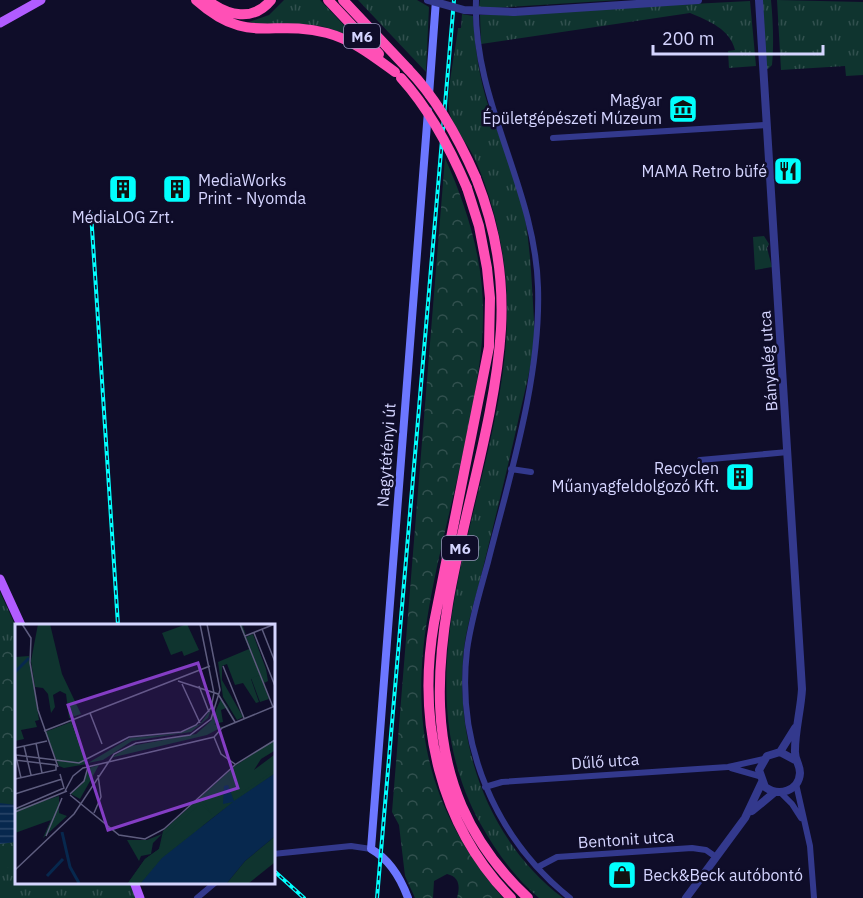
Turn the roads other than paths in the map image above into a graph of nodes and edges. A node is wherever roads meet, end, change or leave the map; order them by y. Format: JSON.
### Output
{"nodes":[{"id":1,"x":41,"y":0,"type":"edge"},
{"id":2,"x":196,"y":0,"type":"edge"},
{"id":3,"x":207,"y":0,"type":"edge"},
{"id":4,"x":271,"y":0,"type":"edge"},
{"id":5,"x":328,"y":0,"type":"edge"},
{"id":6,"x":343,"y":0,"type":"edge"},
{"id":7,"x":428,"y":0,"type":"edge"},
{"id":8,"x":436,"y":0,"type":"edge"},
{"id":9,"x":476,"y":0,"type":"edge"},
{"id":10,"x":698,"y":0,"type":"edge"},
{"id":11,"x":759,"y":0,"type":"edge"},
{"id":12,"x":0,"y":23,"type":"edge"},
{"id":13,"x":401,"y":73,"type":"junction"},
{"id":14,"x":766,"y":124,"type":"junction"},
{"id":15,"x":553,"y":138,"type":"dead end"},
{"id":16,"x":788,"y":452,"type":"junction"},
{"id":17,"x":700,"y":460,"type":"dead end"},
{"id":18,"x":511,"y":469,"type":"junction"},
{"id":19,"x":531,"y":472,"type":"dead end"},
{"id":20,"x":0,"y":579,"type":"edge"},
{"id":21,"x":21,"y":624,"type":"edge"},
{"id":22,"x":798,"y":720,"type":"junction"},
{"id":23,"x":780,"y":752,"type":"junction"},
{"id":24,"x":764,"y":759,"type":"junction"},
{"id":25,"x":795,"y":759,"type":"junction"},
{"id":26,"x":728,"y":767,"type":"junction"},
{"id":27,"x":760,"y":779,"type":"junction"},
{"id":28,"x":796,"y":784,"type":"junction"},
{"id":29,"x":485,"y":788,"type":"junction"},
{"id":30,"x":778,"y":792,"type":"junction"},
{"id":31,"x":745,"y":818,"type":"junction"},
{"id":32,"x":804,"y":823,"type":"junction"},
{"id":33,"x":371,"y":849,"type":"junction"},
{"id":34,"x":274,"y":854,"type":"edge"},
{"id":35,"x":716,"y":857,"type":"junction"},
{"id":36,"x":538,"y":867,"type":"junction"},
{"id":37,"x":134,"y":883,"type":"edge"},
{"id":38,"x":215,"y":883,"type":"edge"},
{"id":39,"x":140,"y":898,"type":"edge"},
{"id":40,"x":197,"y":898,"type":"edge"},
{"id":41,"x":408,"y":898,"type":"edge"},
{"id":42,"x":511,"y":898,"type":"edge"},
{"id":43,"x":528,"y":898,"type":"edge"},
{"id":44,"x":570,"y":898,"type":"edge"},
{"id":45,"x":686,"y":898,"type":"edge"},
{"id":46,"x":814,"y":898,"type":"edge"}],
"edges":[{"from":1,"to":12,"type":"main road"},
{"from":2,"to":13,"type":"highway"},
{"from":3,"to":4,"type":"highway"},
{"from":5,"to":13,"type":"highway","number":"M6"},
{"from":6,"to":13,"type":"highway","number":"M6"},
{"from":7,"to":10,"type":"street","bridge":true},
{"from":8,"to":33,"type":"main road","name":"Nagytétényi út"},
{"from":9,"to":18,"type":"street"},
{"from":11,"to":14,"type":"street","name":"Bányalég utca"},
{"from":13,"to":42,"type":"highway","number":"M6","bridge":true},
{"from":13,"to":43,"type":"highway","number":"M6","bridge":true},
{"from":14,"to":15,"type":"street"},
{"from":14,"to":16,"type":"street","name":"Bányalég utca"},
{"from":16,"to":17,"type":"street"},
{"from":16,"to":22,"type":"street","name":"Bányalég utca"},
{"from":18,"to":19,"type":"street"},
{"from":18,"to":29,"type":"street"},
{"from":20,"to":21,"type":"main road"},
{"from":22,"to":23,"type":"street","name":"Bányalég utca"},
{"from":22,"to":25,"type":"street","name":"Bányalég utca"},
{"from":23,"to":24,"type":"street"},
{"from":23,"to":25,"type":"street"},
{"from":24,"to":26,"type":"street","name":"Dűlő utca"},
{"from":24,"to":27,"type":"street"},
{"from":25,"to":28,"type":"street","name":"Bányalég utca"},
{"from":26,"to":27,"type":"street","name":"Dűlő utca"},
{"from":26,"to":29,"type":"street","name":"Dűlő utca"},
{"from":27,"to":30,"type":"street","name":"Bányalég utca"},
{"from":27,"to":31,"type":"street"},
{"from":28,"to":30,"type":"street"},
{"from":28,"to":32,"type":"street","name":"Bányalég utca"},
{"from":29,"to":36,"type":"street"},
{"from":30,"to":31,"type":"street"},
{"from":30,"to":32,"type":"street","name":"Bányalég utca"},
{"from":31,"to":35,"type":"street"},
{"from":32,"to":46,"type":"street","name":"Bányalég utca"},
{"from":33,"to":34,"type":"street"},
{"from":33,"to":41,"type":"main road"},
{"from":35,"to":36,"type":"street","name":"Bentonit utca"},
{"from":35,"to":45,"type":"street"},
{"from":36,"to":44,"type":"street"},
{"from":37,"to":39,"type":"main road"},
{"from":38,"to":40,"type":"street"}]}
